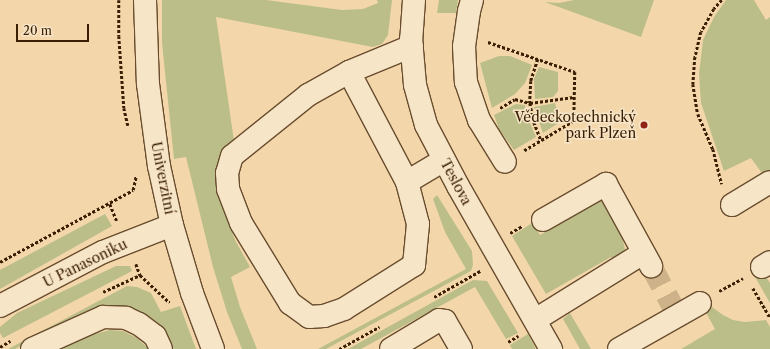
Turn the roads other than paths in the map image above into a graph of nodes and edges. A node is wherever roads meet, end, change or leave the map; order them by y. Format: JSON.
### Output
{"nodes":[{"id":1,"x":145,"y":0,"type":"edge"},
{"id":2,"x":414,"y":0,"type":"edge"},
{"id":3,"x":472,"y":0,"type":"edge"},
{"id":4,"x":412,"y":46,"type":"junction"},
{"id":5,"x":349,"y":72,"type":"junction"},
{"id":6,"x":444,"y":160,"type":"junction"},
{"id":7,"x":505,"y":162,"type":"road end"},
{"id":8,"x":407,"y":182,"type":"junction"},
{"id":9,"x":770,"y":182,"type":"edge"},
{"id":10,"x":732,"y":205,"type":"road end"},
{"id":11,"x":543,"y":220,"type":"dead end"},
{"id":12,"x":172,"y":225,"type":"junction"},
{"id":13,"x":700,"y":303,"type":"road end"},
{"id":14,"x":0,"y":306,"type":"edge"},
{"id":15,"x":534,"y":320,"type":"junction"},
{"id":16,"x":32,"y":349,"type":"edge"},
{"id":17,"x":161,"y":349,"type":"edge"},
{"id":18,"x":213,"y":349,"type":"edge"},
{"id":19,"x":391,"y":349,"type":"edge"},
{"id":20,"x":461,"y":349,"type":"edge"},
{"id":21,"x":551,"y":349,"type":"edge"},
{"id":22,"x":619,"y":349,"type":"edge"}],
"edges":[{"from":1,"to":12,"type":"street","name":"Univerzitní"},
{"from":2,"to":4,"type":"street","name":"Teslova"},
{"from":3,"to":7,"type":"street"},
{"from":4,"to":5,"type":"street"},
{"from":4,"to":6,"type":"street","name":"Teslova"},
{"from":5,"to":8,"type":"street"},
{"from":5,"to":8,"type":"street"},
{"from":6,"to":8,"type":"street"},
{"from":6,"to":15,"type":"street","name":"Teslova"},
{"from":9,"to":10,"type":"street"},
{"from":11,"to":15,"type":"street"},
{"from":12,"to":14,"type":"street","name":"U Panasoniku"},
{"from":12,"to":18,"type":"street","name":"Univerzitní"},
{"from":13,"to":22,"type":"street"},
{"from":15,"to":21,"type":"street","name":"Teslova"},
{"from":16,"to":17,"type":"street"},
{"from":19,"to":20,"type":"street"}]}
